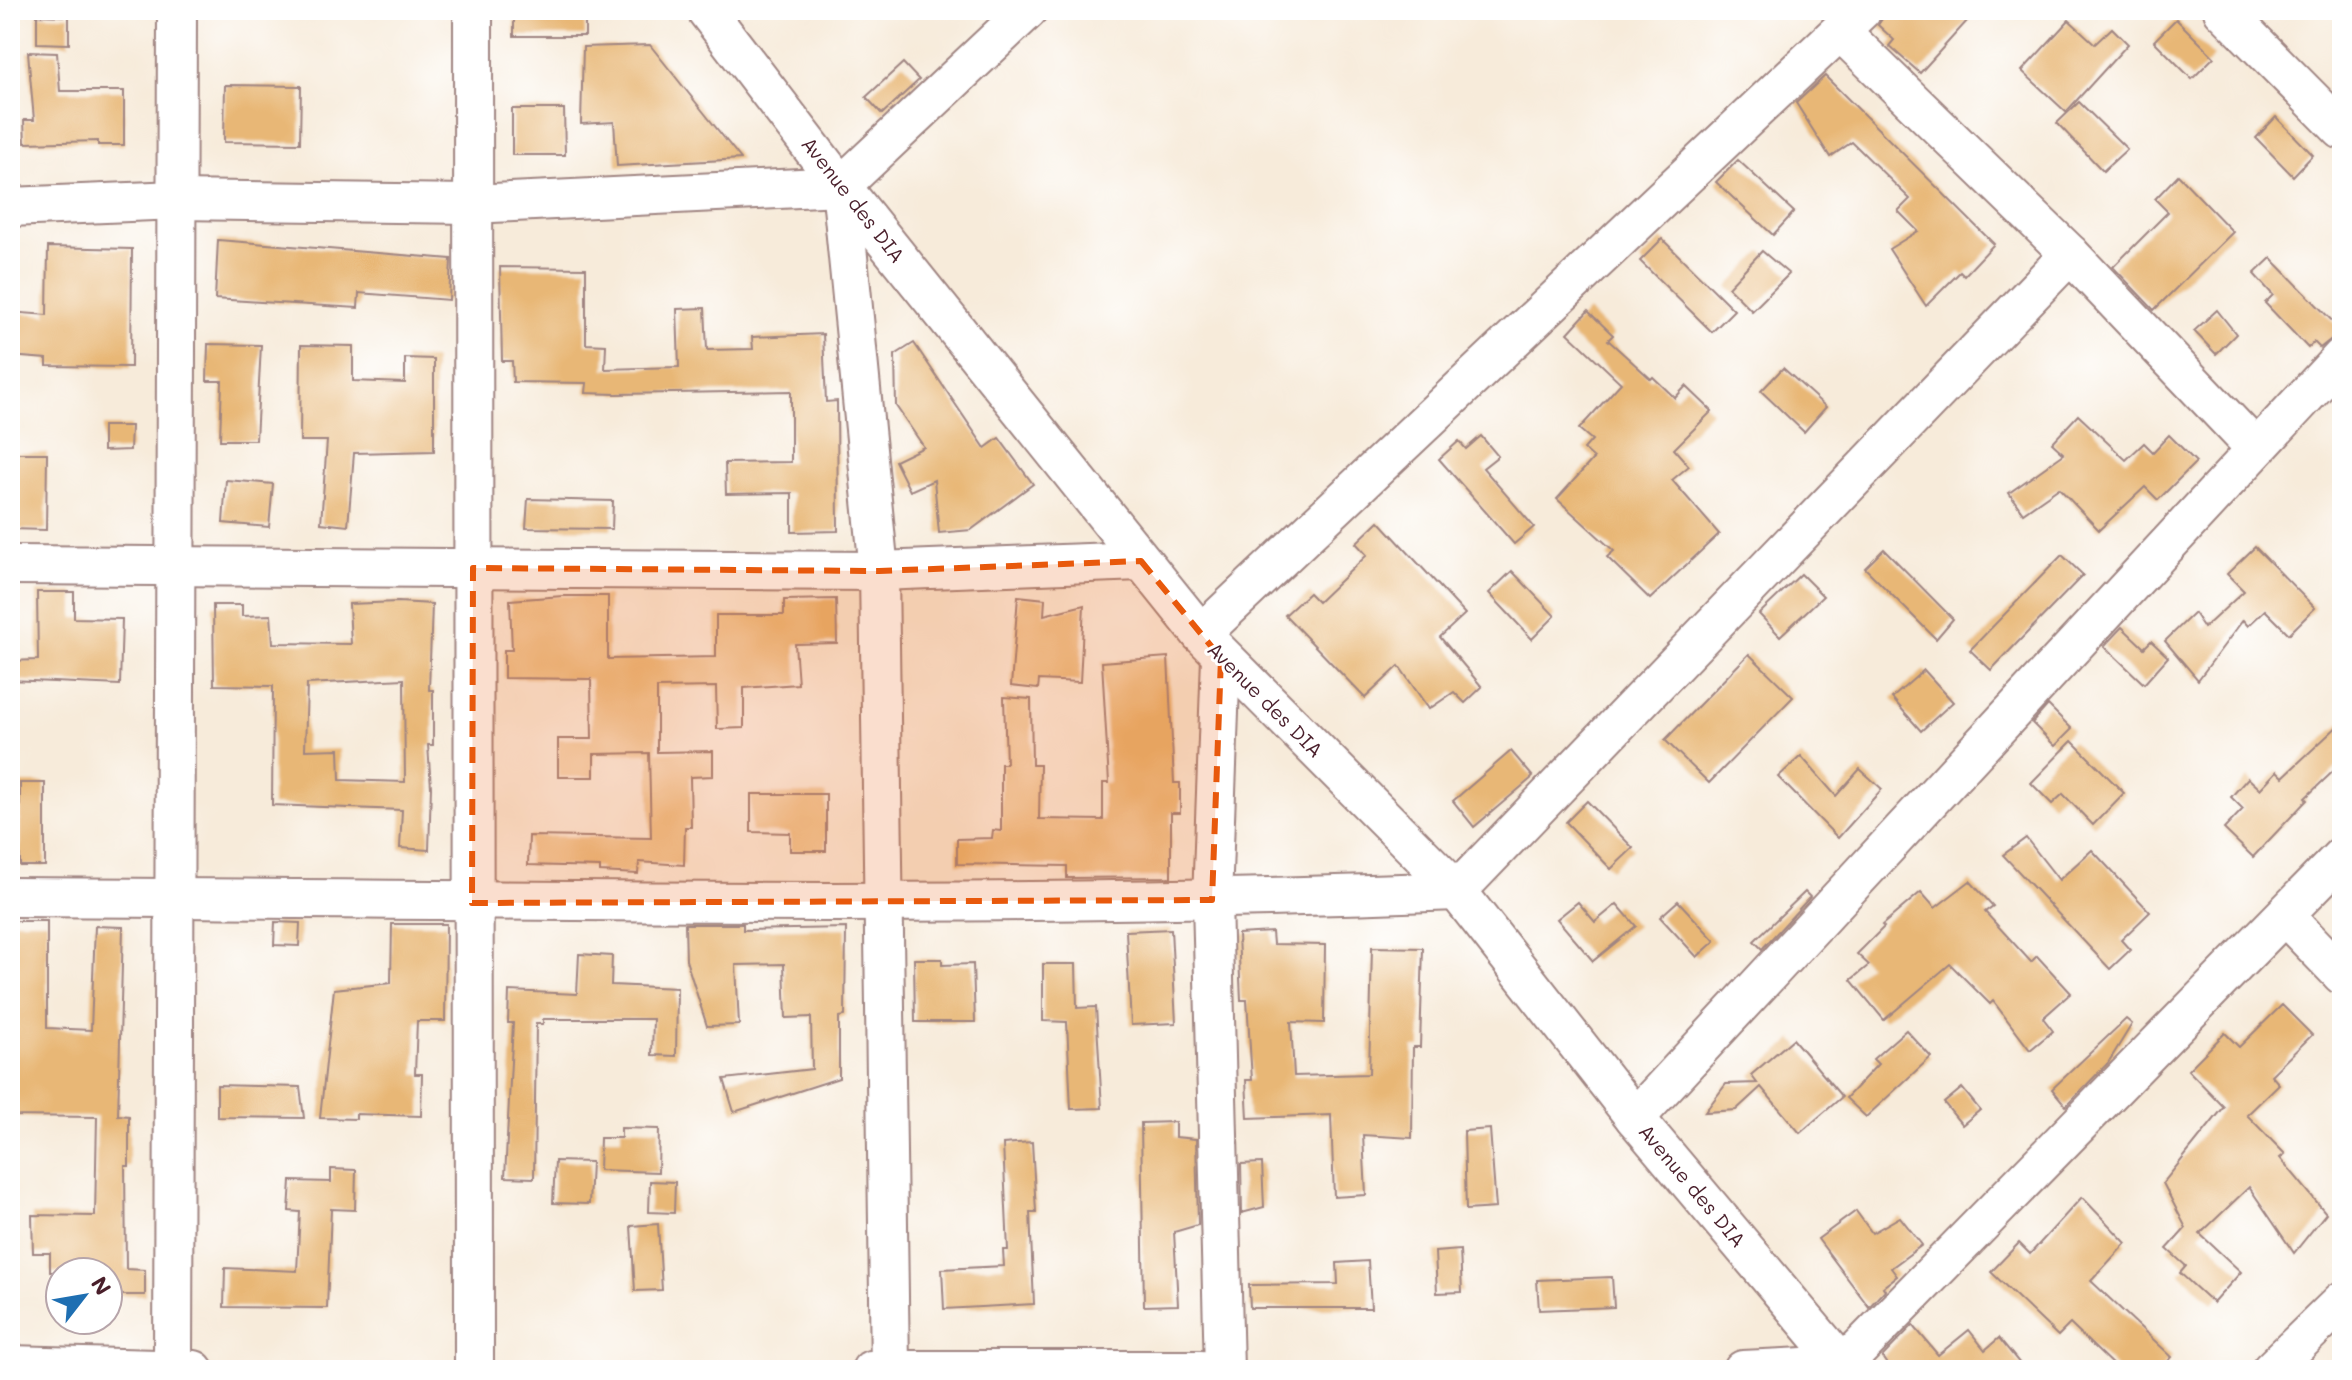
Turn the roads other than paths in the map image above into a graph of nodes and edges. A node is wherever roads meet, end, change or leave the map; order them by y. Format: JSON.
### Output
{"nodes":[{"id":1,"x":177,"y":10,"type":"edge"},
{"id":2,"x":473,"y":10,"type":"edge"},
{"id":3,"x":706,"y":10,"type":"edge"},
{"id":4,"x":1028,"y":10,"type":"edge"},
{"id":5,"x":2225,"y":11,"type":"edge"},
{"id":6,"x":1851,"y":20,"type":"edge"},
{"id":7,"x":2342,"y":130,"type":"edge"},
{"id":8,"x":841,"y":186,"type":"junction"},
{"id":9,"x":177,"y":200,"type":"junction"},
{"id":10,"x":471,"y":204,"type":"junction"},
{"id":11,"x":10,"y":207,"type":"edge"},
{"id":12,"x":2070,"y":254,"type":"junction"},
{"id":13,"x":2342,"y":357,"type":"edge"},
{"id":14,"x":2255,"y":448,"type":"junction"},
{"id":15,"x":1141,"y":561,"type":"junction"},
{"id":16,"x":10,"y":565,"type":"edge"},
{"id":17,"x":176,"y":566,"type":"junction"},
{"id":18,"x":473,"y":568,"type":"junction"},
{"id":19,"x":879,"y":571,"type":"junction"},
{"id":20,"x":1211,"y":646,"type":"junction"},
{"id":21,"x":2342,"y":856,"type":"edge"},
{"id":22,"x":1457,"y":891,"type":"junction"},
{"id":23,"x":10,"y":897,"type":"edge"},
{"id":24,"x":175,"y":898,"type":"junction"},
{"id":25,"x":1212,"y":900,"type":"junction"},
{"id":26,"x":472,"y":903,"type":"junction"},
{"id":27,"x":884,"y":903,"type":"junction"},
{"id":28,"x":2286,"y":917,"type":"junction"},
{"id":29,"x":2342,"y":975,"type":"edge"},
{"id":30,"x":1635,"y":1118,"type":"junction"},
{"id":31,"x":2342,"y":1301,"type":"edge"},
{"id":32,"x":10,"y":1365,"type":"edge"},
{"id":33,"x":1845,"y":1368,"type":"edge"},
{"id":34,"x":184,"y":1369,"type":"edge"},
{"id":35,"x":890,"y":1369,"type":"edge"},
{"id":36,"x":474,"y":1370,"type":"edge"},
{"id":37,"x":871,"y":1370,"type":"edge"},
{"id":38,"x":1201,"y":1370,"type":"edge"},
{"id":39,"x":1224,"y":1370,"type":"edge"},
{"id":40,"x":1743,"y":1370,"type":"edge"},
{"id":41,"x":2271,"y":1370,"type":"edge"}],
"edges":[{"from":1,"to":9,"type":"street"},
{"from":2,"to":10,"type":"street"},
{"from":3,"to":8,"type":"street","name":"Avenue des DIA"},
{"from":4,"to":8,"type":"street"},
{"from":5,"to":7,"type":"street"},
{"from":6,"to":12,"type":"street"},
{"from":6,"to":20,"type":"street"},
{"from":8,"to":10,"type":"street"},
{"from":8,"to":15,"type":"street","name":"Avenue des DIA"},
{"from":8,"to":19,"type":"street"},
{"from":9,"to":10,"type":"street"},
{"from":9,"to":11,"type":"street"},
{"from":9,"to":17,"type":"street"},
{"from":10,"to":18,"type":"street"},
{"from":12,"to":14,"type":"street"},
{"from":12,"to":22,"type":"street"},
{"from":13,"to":14,"type":"street"},
{"from":14,"to":30,"type":"street"},
{"from":15,"to":19,"type":"street"},
{"from":15,"to":20,"type":"street","name":"Avenue des DIA"},
{"from":16,"to":17,"type":"street"},
{"from":17,"to":18,"type":"street"},
{"from":17,"to":24,"type":"street"},
{"from":18,"to":19,"type":"street"},
{"from":18,"to":26,"type":"street"},
{"from":19,"to":27,"type":"street"},
{"from":20,"to":22,"type":"street","name":"Avenue des DIA"},
{"from":20,"to":25,"type":"street"},
{"from":21,"to":28,"type":"street"},
{"from":22,"to":25,"type":"street"},
{"from":22,"to":30,"type":"street","name":"Avenue des DIA"},
{"from":23,"to":24,"type":"street"},
{"from":24,"to":26,"type":"street"},
{"from":24,"to":34,"type":"street"},
{"from":25,"to":27,"type":"street"},
{"from":25,"to":39,"type":"street"},
{"from":26,"to":27,"type":"street"},
{"from":26,"to":36,"type":"street"},
{"from":27,"to":35,"type":"street"},
{"from":28,"to":29,"type":"street"},
{"from":28,"to":33,"type":"street"},
{"from":30,"to":33,"type":"street","name":"Avenue des DIA"},
{"from":31,"to":41,"type":"street"},
{"from":32,"to":34,"type":"street"},
{"from":33,"to":40,"type":"street"},
{"from":35,"to":37,"type":"street"},
{"from":35,"to":38,"type":"street"}]}
